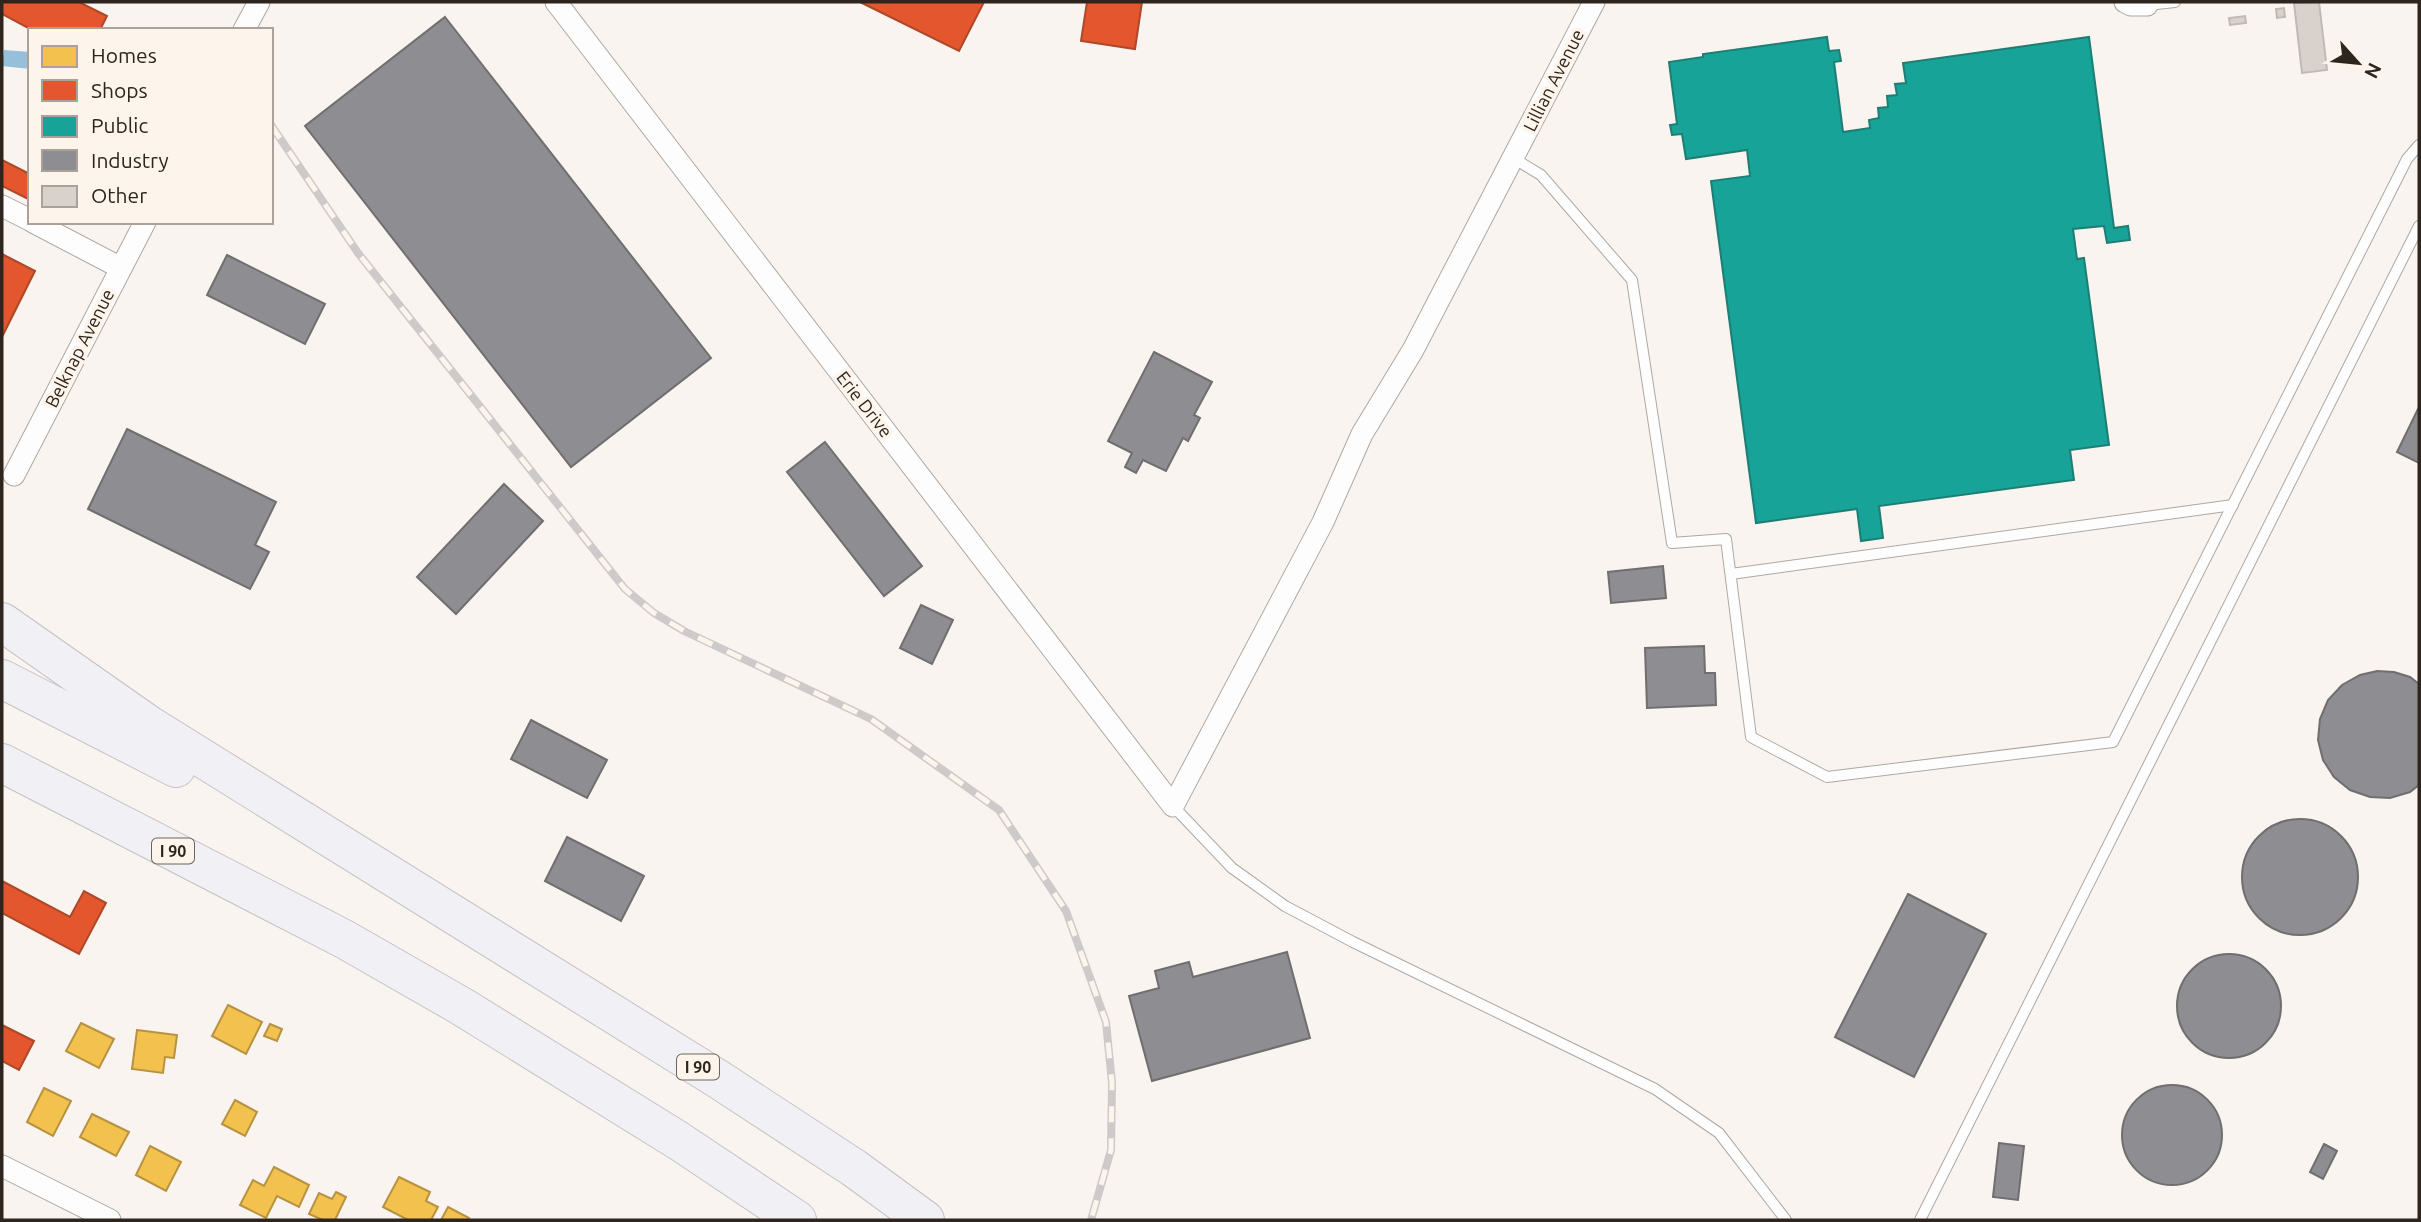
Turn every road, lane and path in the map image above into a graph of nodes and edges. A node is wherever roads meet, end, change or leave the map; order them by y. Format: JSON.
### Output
{"nodes":[{"id":1,"x":259,"y":2,"type":"edge"},
{"id":2,"x":556,"y":2,"type":"edge"},
{"id":3,"x":1594,"y":2,"type":"edge"},
{"id":4,"x":2125,"y":2,"type":"edge"},
{"id":5,"x":2175,"y":2,"type":"edge"},
{"id":6,"x":2147,"y":5,"type":"joint"},
{"id":7,"x":245,"y":28,"type":"edge"},
{"id":8,"x":2419,"y":145,"type":"edge"},
{"id":9,"x":1513,"y":158,"type":"junction"},
{"id":10,"x":2,"y":206,"type":"edge"},
{"id":11,"x":28,"y":219,"type":"edge"},
{"id":12,"x":37,"y":224,"type":"edge"},
{"id":13,"x":144,"y":224,"type":"edge"},
{"id":14,"x":2419,"y":226,"type":"edge"},
{"id":15,"x":121,"y":268,"type":"junction"},
{"id":16,"x":14,"y":475,"type":"dead end"},
{"id":17,"x":2233,"y":505,"type":"junction"},
{"id":18,"x":1731,"y":574,"type":"junction"},
{"id":19,"x":2,"y":622,"type":"edge"},
{"id":20,"x":2,"y":679,"type":"edge"},
{"id":21,"x":2,"y":763,"type":"edge"},
{"id":22,"x":2,"y":783,"type":"edge"},
{"id":23,"x":1173,"y":806,"type":"junction"},
{"id":24,"x":465,"y":923,"type":"junction"},
{"id":25,"x":344,"y":939,"type":"junction"},
{"id":26,"x":2,"y":1166,"type":"edge"},
{"id":27,"x":110,"y":1220,"type":"edge"},
{"id":28,"x":797,"y":1220,"type":"edge"},
{"id":29,"x":925,"y":1220,"type":"edge"},
{"id":30,"x":1787,"y":1220,"type":"edge"},
{"id":31,"x":1920,"y":1220,"type":"edge"}],
"edges":[{"from":1,"to":7,"type":"street"},
{"from":2,"to":23,"type":"street","name":"Erie Drive"},
{"from":3,"to":9,"type":"street","name":"Lillian Avenue"},
{"from":4,"to":6,"type":"street"},
{"from":5,"to":6,"type":"lane"},
{"from":8,"to":17,"type":"lane"},
{"from":9,"to":18,"type":"lane"},
{"from":9,"to":23,"type":"street","name":"Lillian Avenue"},
{"from":10,"to":11,"type":"street"},
{"from":12,"to":15,"type":"street"},
{"from":13,"to":15,"type":"street","name":"Belknap Avenue"},
{"from":14,"to":31,"type":"lane"},
{"from":15,"to":16,"type":"street","name":"Belknap Avenue"},
{"from":17,"to":18,"type":"lane"},
{"from":17,"to":18,"type":"lane"},
{"from":19,"to":24,"type":"highway"},
{"from":20,"to":24,"type":"highway","number":"I 90"},
{"from":21,"to":25,"type":"highway","number":"I 90"},
{"from":22,"to":25,"type":"highway"},
{"from":23,"to":30,"type":"lane"},
{"from":24,"to":29,"type":"highway","number":"I 90"},
{"from":25,"to":28,"type":"highway","number":"I 90"},
{"from":26,"to":27,"type":"street"}]}
